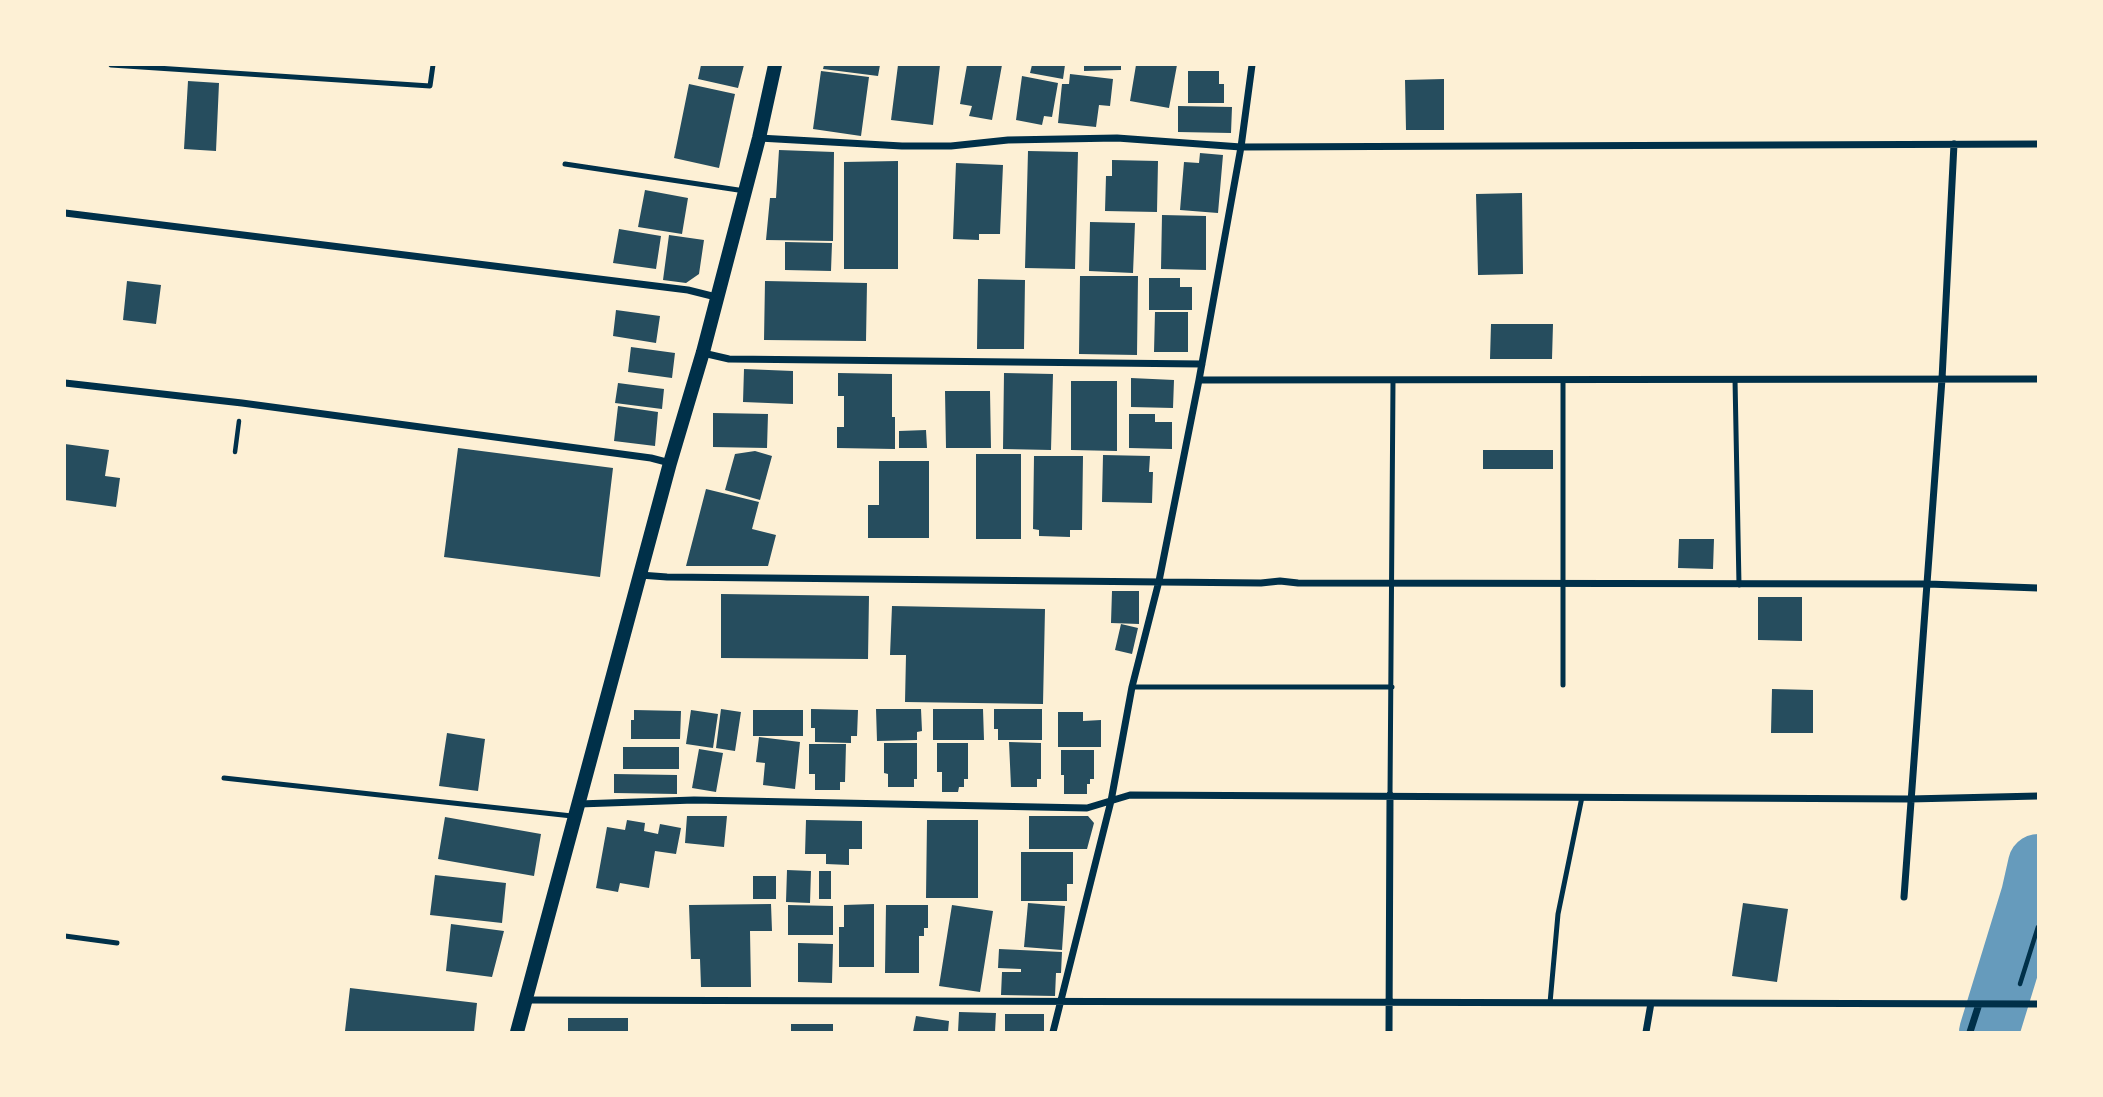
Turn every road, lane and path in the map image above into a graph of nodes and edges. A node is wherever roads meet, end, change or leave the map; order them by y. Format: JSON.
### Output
{"nodes":[{"id":1,"x":110,"y":65,"type":"edge"},
{"id":2,"x":433,"y":65,"type":"edge"},
{"id":3,"x":775,"y":65,"type":"edge"},
{"id":4,"x":1252,"y":65,"type":"edge"},
{"id":5,"x":759,"y":138,"type":"junction"},
{"id":6,"x":1954,"y":144,"type":"junction"},
{"id":7,"x":2038,"y":144,"type":"edge"},
{"id":8,"x":1241,"y":147,"type":"junction"},
{"id":9,"x":565,"y":164,"type":"dead end"},
{"id":10,"x":745,"y":191,"type":"junction"},
{"id":11,"x":65,"y":213,"type":"edge"},
{"id":12,"x":716,"y":297,"type":"junction"},
{"id":13,"x":702,"y":352,"type":"junction"},
{"id":14,"x":1202,"y":365,"type":"junction"},
{"id":15,"x":1735,"y":379,"type":"junction"},
{"id":16,"x":1942,"y":379,"type":"junction"},
{"id":17,"x":2038,"y":379,"type":"edge"},
{"id":18,"x":1199,"y":380,"type":"junction"},
{"id":19,"x":1393,"y":380,"type":"junction"},
{"id":20,"x":1563,"y":380,"type":"junction"},
{"id":21,"x":65,"y":383,"type":"edge"},
{"id":22,"x":242,"y":403,"type":"junction"},
{"id":23,"x":235,"y":452,"type":"dead end"},
{"id":24,"x":670,"y":463,"type":"junction"},
{"id":25,"x":640,"y":575,"type":"junction"},
{"id":26,"x":1159,"y":581,"type":"junction"},
{"id":27,"x":1392,"y":583,"type":"junction"},
{"id":28,"x":1562,"y":584,"type":"junction"},
{"id":29,"x":1928,"y":584,"type":"junction"},
{"id":30,"x":1739,"y":585,"type":"junction"},
{"id":31,"x":2038,"y":588,"type":"edge"},
{"id":32,"x":1563,"y":685,"type":"dead end"},
{"id":33,"x":1132,"y":687,"type":"junction"},
{"id":34,"x":1392,"y":687,"type":"junction"},
{"id":35,"x":224,"y":778,"type":"dead end"},
{"id":36,"x":1390,"y":795,"type":"junction"},
{"id":37,"x":2038,"y":796,"type":"edge"},
{"id":38,"x":1582,"y":797,"type":"junction"},
{"id":39,"x":1910,"y":799,"type":"junction"},
{"id":40,"x":1111,"y":801,"type":"junction"},
{"id":41,"x":577,"y":811,"type":"junction"},
{"id":42,"x":1904,"y":897,"type":"dead end"},
{"id":43,"x":2038,"y":927,"type":"edge"},
{"id":44,"x":65,"y":936,"type":"edge"},
{"id":45,"x":117,"y":943,"type":"dead end"},
{"id":46,"x":526,"y":1000,"type":"junction"},
{"id":47,"x":1390,"y":1001,"type":"junction"},
{"id":48,"x":1060,"y":1003,"type":"junction"},
{"id":49,"x":1550,"y":1003,"type":"junction"},
{"id":50,"x":1651,"y":1003,"type":"junction"},
{"id":51,"x":1979,"y":1004,"type":"junction"},
{"id":52,"x":2013,"y":1004,"type":"junction"},
{"id":53,"x":2038,"y":1004,"type":"edge"},
{"id":54,"x":517,"y":1032,"type":"edge"},
{"id":55,"x":1054,"y":1032,"type":"edge"},
{"id":56,"x":1389,"y":1032,"type":"edge"},
{"id":57,"x":1646,"y":1032,"type":"edge"},
{"id":58,"x":1970,"y":1032,"type":"edge"}],
"edges":[{"from":1,"to":2,"type":"lane"},
{"from":3,"to":5,"type":"main road"},
{"from":4,"to":8,"type":"street"},
{"from":5,"to":8,"type":"street"},
{"from":5,"to":10,"type":"main road"},
{"from":6,"to":7,"type":"street"},
{"from":6,"to":8,"type":"street"},
{"from":6,"to":16,"type":"street"},
{"from":8,"to":14,"type":"street"},
{"from":9,"to":10,"type":"lane"},
{"from":10,"to":12,"type":"main road"},
{"from":11,"to":12,"type":"street"},
{"from":12,"to":13,"type":"main road"},
{"from":13,"to":14,"type":"street"},
{"from":13,"to":24,"type":"main road"},
{"from":14,"to":18,"type":"street"},
{"from":15,"to":16,"type":"street"},
{"from":15,"to":20,"type":"street"},
{"from":15,"to":30,"type":"lane"},
{"from":16,"to":17,"type":"street"},
{"from":16,"to":29,"type":"street"},
{"from":18,"to":19,"type":"street"},
{"from":18,"to":26,"type":"street"},
{"from":19,"to":20,"type":"street"},
{"from":19,"to":27,"type":"lane"},
{"from":20,"to":28,"type":"lane"},
{"from":21,"to":22,"type":"street"},
{"from":22,"to":23,"type":"path"},
{"from":22,"to":24,"type":"street"},
{"from":24,"to":25,"type":"main road"},
{"from":25,"to":26,"type":"street"},
{"from":25,"to":41,"type":"main road"},
{"from":26,"to":27,"type":"street"},
{"from":26,"to":33,"type":"street"},
{"from":27,"to":28,"type":"street"},
{"from":27,"to":34,"type":"lane"},
{"from":28,"to":30,"type":"street"},
{"from":28,"to":32,"type":"lane"},
{"from":29,"to":30,"type":"street"},
{"from":29,"to":31,"type":"street"},
{"from":29,"to":39,"type":"street"},
{"from":33,"to":34,"type":"lane"},
{"from":33,"to":40,"type":"street"},
{"from":34,"to":36,"type":"lane"},
{"from":35,"to":41,"type":"lane"},
{"from":36,"to":38,"type":"street"},
{"from":36,"to":40,"type":"street"},
{"from":36,"to":47,"type":"street"},
{"from":37,"to":39,"type":"street"},
{"from":38,"to":39,"type":"street"},
{"from":38,"to":49,"type":"lane"},
{"from":39,"to":42,"type":"street"},
{"from":40,"to":41,"type":"street"},
{"from":40,"to":48,"type":"street"},
{"from":41,"to":46,"type":"main road"},
{"from":43,"to":52,"type":"path"},
{"from":44,"to":45,"type":"lane"},
{"from":46,"to":48,"type":"street"},
{"from":46,"to":54,"type":"main road"},
{"from":47,"to":48,"type":"street"},
{"from":47,"to":49,"type":"street"},
{"from":47,"to":56,"type":"street"},
{"from":48,"to":55,"type":"street"},
{"from":49,"to":50,"type":"street"},
{"from":50,"to":51,"type":"street"},
{"from":50,"to":57,"type":"street"},
{"from":51,"to":52,"type":"street"},
{"from":51,"to":58,"type":"street"},
{"from":52,"to":53,"type":"street"}]}
